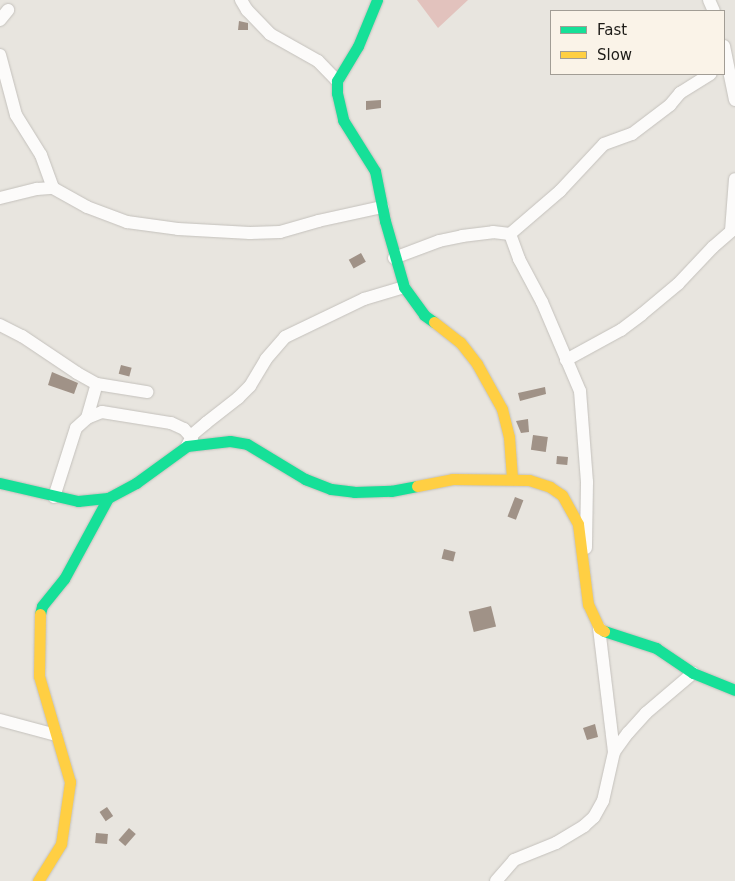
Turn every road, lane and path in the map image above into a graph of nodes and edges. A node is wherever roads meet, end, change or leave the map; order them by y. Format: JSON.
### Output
{"nodes":[{"id":1,"x":242,"y":0,"type":"edge"},
{"id":2,"x":376,"y":0,"type":"edge"},
{"id":3,"x":0,"y":55,"type":"edge"},
{"id":4,"x":726,"y":64,"type":"edge"},
{"id":5,"x":708,"y":75,"type":"edge"},
{"id":6,"x":4,"y":77,"type":"edge"},
{"id":7,"x":337,"y":81,"type":"junction"},
{"id":8,"x":735,"y":100,"type":"edge"},
{"id":9,"x":735,"y":179,"type":"edge"},
{"id":10,"x":53,"y":188,"type":"junction"},
{"id":11,"x":0,"y":198,"type":"edge"},
{"id":12,"x":382,"y":207,"type":"junction"},
{"id":13,"x":733,"y":229,"type":"edge"},
{"id":14,"x":510,"y":234,"type":"junction"},
{"id":15,"x":394,"y":258,"type":"junction"},
{"id":16,"x":404,"y":287,"type":"junction"},
{"id":17,"x":0,"y":325,"type":"edge"},
{"id":18,"x":566,"y":360,"type":"junction"},
{"id":19,"x":97,"y":384,"type":"junction"},
{"id":20,"x":147,"y":392,"type":"dead end"},
{"id":21,"x":87,"y":418,"type":"junction"},
{"id":22,"x":189,"y":442,"type":"junction"},
{"id":23,"x":512,"y":478,"type":"junction"},
{"id":24,"x":0,"y":483,"type":"edge"},
{"id":25,"x":54,"y":497,"type":"junction"},
{"id":26,"x":108,"y":498,"type":"junction"},
{"id":27,"x":584,"y":577,"type":"junction"},
{"id":28,"x":598,"y":628,"type":"junction"},
{"id":29,"x":693,"y":673,"type":"junction"},
{"id":30,"x":735,"y":690,"type":"edge"},
{"id":31,"x":0,"y":720,"type":"edge"},
{"id":32,"x":56,"y":735,"type":"junction"},
{"id":33,"x":614,"y":752,"type":"junction"},
{"id":34,"x":38,"y":881,"type":"edge"},
{"id":35,"x":496,"y":881,"type":"edge"}],
"edges":[{"from":1,"to":7,"type":"street"},
{"from":2,"to":7,"type":"street"},
{"from":3,"to":6,"type":"street"},
{"from":4,"to":8,"type":"street"},
{"from":5,"to":14,"type":"street"},
{"from":6,"to":10,"type":"street"},
{"from":7,"to":12,"type":"street"},
{"from":9,"to":13,"type":"street"},
{"from":10,"to":11,"type":"street"},
{"from":10,"to":12,"type":"street"},
{"from":12,"to":15,"type":"street"},
{"from":13,"to":18,"type":"street"},
{"from":14,"to":15,"type":"street"},
{"from":14,"to":18,"type":"street"},
{"from":15,"to":16,"type":"street"},
{"from":16,"to":22,"type":"street"},
{"from":16,"to":23,"type":"street"},
{"from":17,"to":19,"type":"street"},
{"from":18,"to":27,"type":"street"},
{"from":19,"to":20,"type":"street"},
{"from":19,"to":21,"type":"street"},
{"from":21,"to":22,"type":"street"},
{"from":21,"to":25,"type":"street"},
{"from":22,"to":23,"type":"street"},
{"from":22,"to":26,"type":"street"},
{"from":23,"to":27,"type":"street"},
{"from":24,"to":25,"type":"street"},
{"from":25,"to":26,"type":"street"},
{"from":26,"to":32,"type":"street"},
{"from":27,"to":28,"type":"street"},
{"from":28,"to":29,"type":"street"},
{"from":28,"to":33,"type":"street"},
{"from":29,"to":30,"type":"street"},
{"from":29,"to":33,"type":"street"},
{"from":31,"to":32,"type":"street"},
{"from":32,"to":34,"type":"street"},
{"from":33,"to":35,"type":"street"}]}
